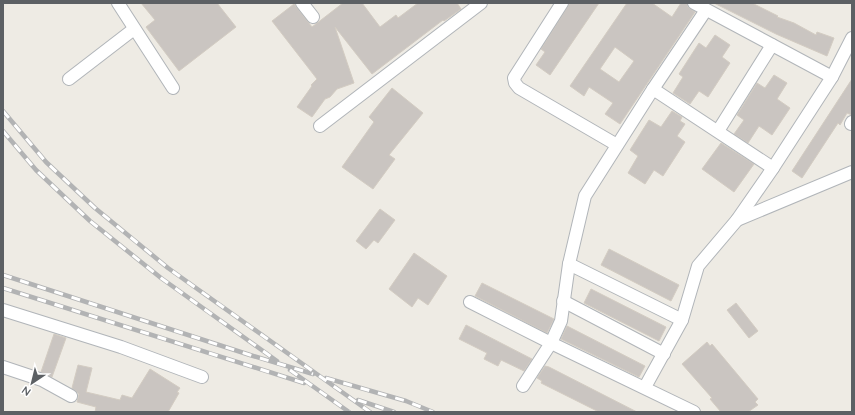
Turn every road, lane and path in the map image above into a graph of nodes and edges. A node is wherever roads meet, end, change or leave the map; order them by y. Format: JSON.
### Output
{"nodes":[{"id":1,"x":118,"y":3,"type":"edge"},
{"id":2,"x":302,"y":3,"type":"edge"},
{"id":3,"x":481,"y":3,"type":"edge"},
{"id":4,"x":562,"y":3,"type":"edge"},
{"id":5,"x":694,"y":3,"type":"edge"},
{"id":6,"x":706,"y":10,"type":"junction"},
{"id":7,"x":313,"y":17,"type":"dead end"},
{"id":8,"x":134,"y":29,"type":"junction"},
{"id":9,"x":852,"y":38,"type":"edge"},
{"id":10,"x":772,"y":45,"type":"junction"},
{"id":11,"x":832,"y":76,"type":"junction"},
{"id":12,"x":70,"y":79,"type":"dead end"},
{"id":13,"x":173,"y":88,"type":"dead end"},
{"id":14,"x":653,"y":89,"type":"junction"},
{"id":15,"x":320,"y":126,"type":"dead end"},
{"id":16,"x":718,"y":131,"type":"junction"},
{"id":17,"x":617,"y":145,"type":"junction"},
{"id":18,"x":773,"y":168,"type":"junction"},
{"id":19,"x":852,"y":172,"type":"edge"},
{"id":20,"x":737,"y":220,"type":"junction"},
{"id":21,"x":569,"y":264,"type":"junction"},
{"id":22,"x":563,"y":301,"type":"junction"},
{"id":23,"x":470,"y":302,"type":"dead end"},
{"id":24,"x":3,"y":310,"type":"edge"},
{"id":25,"x":682,"y":320,"type":"junction"},
{"id":26,"x":551,"y":343,"type":"junction"},
{"id":27,"x":664,"y":354,"type":"junction"},
{"id":28,"x":3,"y":367,"type":"edge"},
{"id":29,"x":202,"y":377,"type":"dead end"},
{"id":30,"x":523,"y":386,"type":"dead end"},
{"id":31,"x":645,"y":387,"type":"junction"},
{"id":32,"x":71,"y":396,"type":"dead end"},
{"id":33,"x":694,"y":412,"type":"edge"}],
"edges":[{"from":1,"to":8,"type":"street"},
{"from":2,"to":7,"type":"street"},
{"from":3,"to":15,"type":"street"},
{"from":4,"to":17,"type":"street"},
{"from":5,"to":6,"type":"street"},
{"from":6,"to":10,"type":"street"},
{"from":6,"to":14,"type":"street"},
{"from":8,"to":12,"type":"street"},
{"from":8,"to":13,"type":"street"},
{"from":9,"to":11,"type":"street"},
{"from":10,"to":11,"type":"street"},
{"from":10,"to":16,"type":"street"},
{"from":11,"to":18,"type":"street"},
{"from":14,"to":16,"type":"street"},
{"from":14,"to":17,"type":"street"},
{"from":16,"to":18,"type":"street"},
{"from":17,"to":21,"type":"street"},
{"from":18,"to":20,"type":"street"},
{"from":19,"to":20,"type":"street"},
{"from":20,"to":25,"type":"street"},
{"from":21,"to":22,"type":"street"},
{"from":21,"to":25,"type":"street"},
{"from":22,"to":26,"type":"street"},
{"from":22,"to":27,"type":"street"},
{"from":23,"to":26,"type":"street"},
{"from":24,"to":29,"type":"street"},
{"from":25,"to":27,"type":"street"},
{"from":26,"to":30,"type":"street"},
{"from":26,"to":31,"type":"street"},
{"from":27,"to":31,"type":"street"},
{"from":28,"to":32,"type":"street"},
{"from":31,"to":33,"type":"street"}]}
